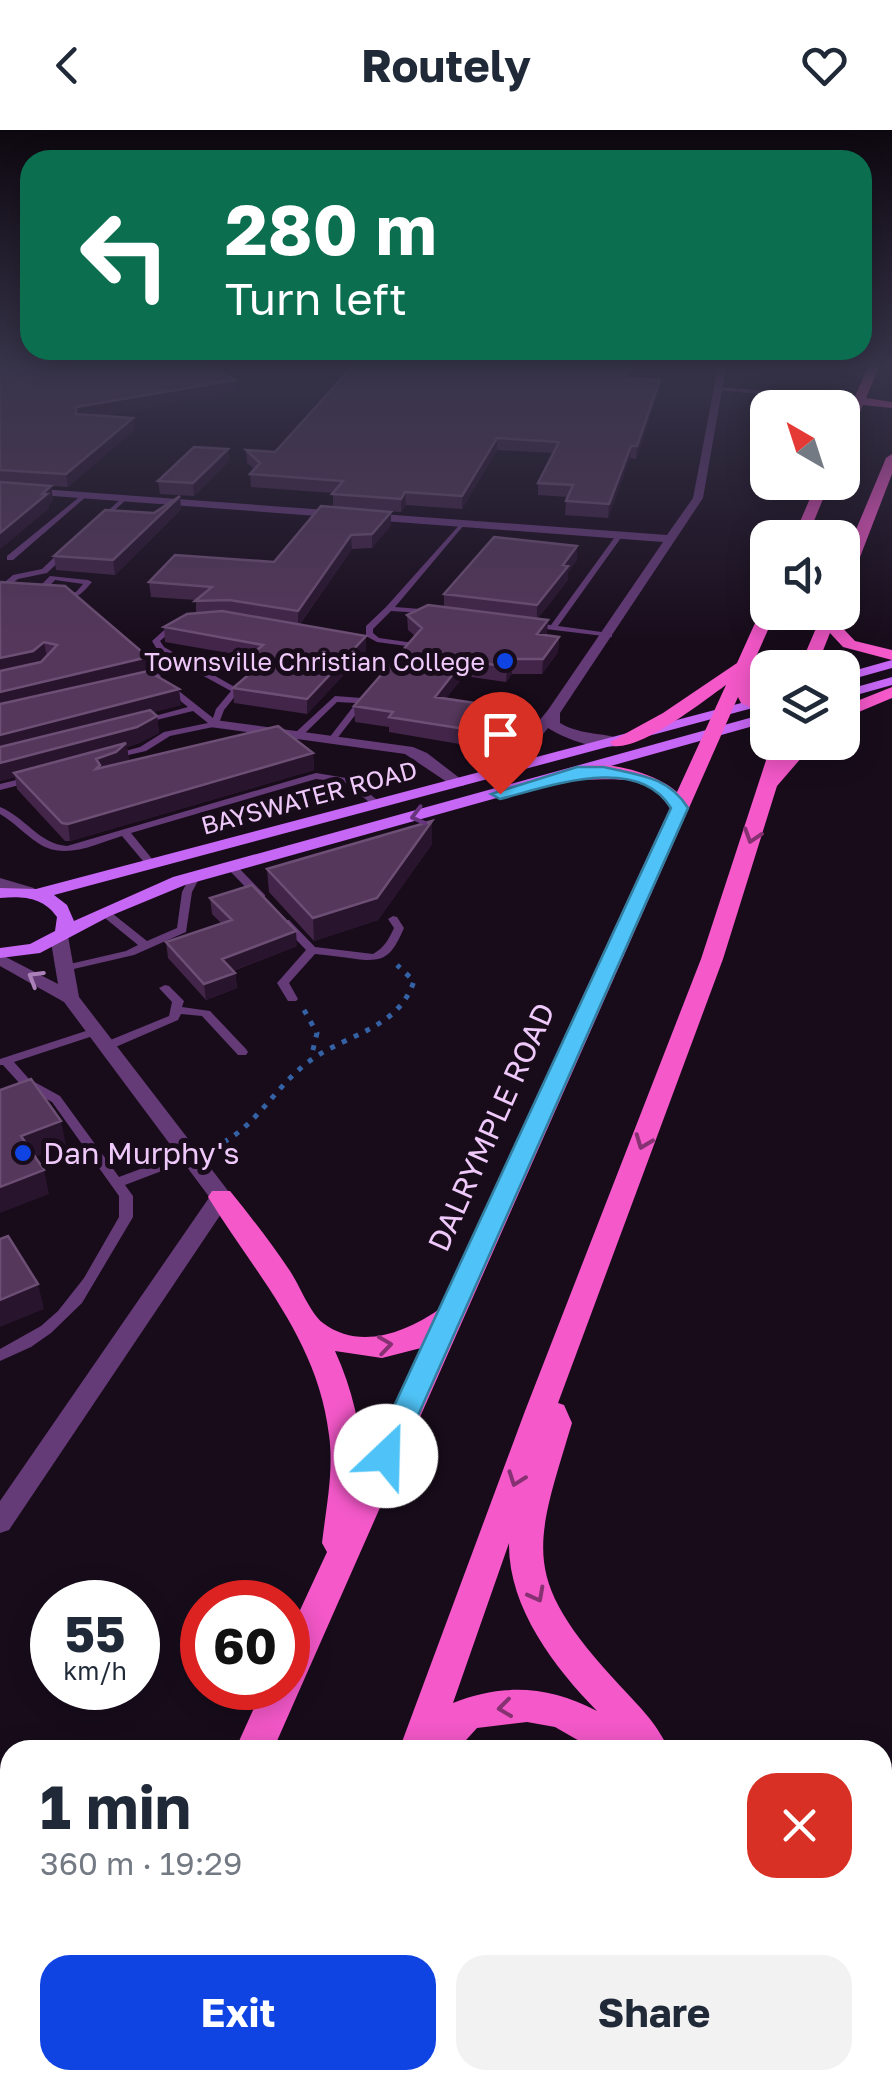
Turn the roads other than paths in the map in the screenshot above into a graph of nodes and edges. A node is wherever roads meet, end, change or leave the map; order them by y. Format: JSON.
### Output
{"nodes":[{"id":1,"x":706,"y":458,"type":"edge"},
{"id":2,"x":892,"y":458,"type":"edge"},
{"id":3,"x":0,"y":489,"type":"edge"},
{"id":4,"x":85,"y":495,"type":"junction"},
{"id":5,"x":125,"y":498,"type":"junction"},
{"id":6,"x":104,"y":518,"type":"junction"},
{"id":7,"x":120,"y":519,"type":"edge"},
{"id":8,"x":462,"y":524,"type":"junction"},
{"id":9,"x":92,"y":528,"type":"edge"},
{"id":10,"x":619,"y":535,"type":"junction"},
{"id":11,"x":860,"y":538,"type":"edge"},
{"id":12,"x":80,"y":539,"type":"edge"},
{"id":13,"x":669,"y":539,"type":"junction"},
{"id":14,"x":10,"y":558,"type":"dead end"},
{"id":15,"x":16,"y":577,"type":"junction"},
{"id":16,"x":0,"y":578,"type":"edge"},
{"id":17,"x":37,"y":594,"type":"junction"},
{"id":18,"x":389,"y":609,"type":"junction"},
{"id":19,"x":436,"y":612,"type":"edge"},
{"id":20,"x":188,"y":620,"type":"edge"},
{"id":21,"x":514,"y":622,"type":"edge"},
{"id":22,"x":553,"y":628,"type":"junction"},
{"id":23,"x":760,"y":630,"type":"edge"},
{"id":24,"x":839,"y":630,"type":"edge"},
{"id":25,"x":609,"y":635,"type":"junction"},
{"id":26,"x":129,"y":645,"type":"edge"},
{"id":27,"x":411,"y":645,"type":"edge"},
{"id":28,"x":892,"y":655,"type":"edge"},
{"id":29,"x":892,"y":664,"type":"edge"},
{"id":30,"x":744,"y":665,"type":"junction"},
{"id":31,"x":860,"y":673,"type":"edge"},
{"id":32,"x":141,"y":680,"type":"edge"},
{"id":33,"x":158,"y":681,"type":"junction"},
{"id":34,"x":892,"y":681,"type":"edge"},
{"id":35,"x":860,"y":690,"type":"edge"},
{"id":36,"x":892,"y":692,"type":"edge"},
{"id":37,"x":750,"y":697,"type":"edge"},
{"id":38,"x":860,"y":706,"type":"edge"},
{"id":39,"x":195,"y":708,"type":"junction"},
{"id":40,"x":554,"y":713,"type":"junction"},
{"id":41,"x":750,"y":713,"type":"edge"},
{"id":42,"x":719,"y":723,"type":"junction"},
{"id":43,"x":215,"y":724,"type":"junction"},
{"id":44,"x":124,"y":726,"type":"edge"},
{"id":45,"x":254,"y":728,"type":"junction"},
{"id":46,"x":299,"y":734,"type":"junction"},
{"id":47,"x":333,"y":738,"type":"junction"},
{"id":48,"x":619,"y":742,"type":"junction"},
{"id":49,"x":243,"y":744,"type":"edge"},
{"id":50,"x":107,"y":758,"type":"edge"},
{"id":51,"x":775,"y":760,"type":"edge"},
{"id":52,"x":791,"y":760,"type":"edge"},
{"id":53,"x":577,"y":772,"type":"junction"},
{"id":54,"x":487,"y":775,"type":"junction"},
{"id":55,"x":36,"y":778,"type":"edge"},
{"id":56,"x":458,"y":783,"type":"junction"},
{"id":57,"x":768,"y":787,"type":"junction"},
{"id":58,"x":0,"y":788,"type":"edge"},
{"id":59,"x":378,"y":805,"type":"junction"},
{"id":60,"x":680,"y":808,"type":"junction"},
{"id":61,"x":0,"y":810,"type":"edge"},
{"id":62,"x":126,"y":834,"type":"junction"},
{"id":63,"x":152,"y":864,"type":"junction"},
{"id":64,"x":232,"y":866,"type":"junction"},
{"id":65,"x":195,"y":877,"type":"junction"},
{"id":66,"x":0,"y":883,"type":"edge"},
{"id":67,"x":0,"y":893,"type":"edge"},
{"id":68,"x":33,"y":893,"type":"junction"},
{"id":69,"x":104,"y":912,"type":"junction"},
{"id":70,"x":393,"y":919,"type":"dead end"},
{"id":71,"x":61,"y":934,"type":"junction"},
{"id":72,"x":148,"y":946,"type":"junction"},
{"id":73,"x":312,"y":950,"type":"junction"},
{"id":74,"x":0,"y":956,"type":"edge"},
{"id":75,"x":65,"y":968,"type":"junction"},
{"id":76,"x":165,"y":988,"type":"dead end"},
{"id":77,"x":70,"y":998,"type":"junction"},
{"id":78,"x":292,"y":999,"type":"road end"},
{"id":79,"x":178,"y":1010,"type":"junction"},
{"id":80,"x":101,"y":1039,"type":"junction"},
{"id":81,"x":242,"y":1052,"type":"dead end"},
{"id":82,"x":3,"y":1062,"type":"edge"},
{"id":83,"x":188,"y":1156,"type":"junction"},
{"id":84,"x":116,"y":1184,"type":"junction"},
{"id":85,"x":220,"y":1197,"type":"junction"},
{"id":86,"x":451,"y":1313,"type":"junction"},
{"id":87,"x":313,"y":1331,"type":"junction"},
{"id":88,"x":0,"y":1355,"type":"edge"},
{"id":89,"x":540,"y":1411,"type":"junction"},
{"id":90,"x":0,"y":1522,"type":"edge"},
{"id":91,"x":337,"y":1563,"type":"junction"},
{"id":92,"x":310,"y":1624,"type":"edge"},
{"id":93,"x":272,"y":1710,"type":"edge"},
{"id":94,"x":259,"y":1740,"type":"edge"},
{"id":95,"x":422,"y":1740,"type":"edge"},
{"id":96,"x":443,"y":1740,"type":"edge"},
{"id":97,"x":612,"y":1740,"type":"edge"},
{"id":98,"x":646,"y":1740,"type":"edge"}],
"edges":[{"from":1,"to":13,"type":"street"},
{"from":2,"to":11,"type":"main road"},
{"from":3,"to":4,"type":"street"},
{"from":4,"to":5,"type":"street"},
{"from":4,"to":14,"type":"lane"},
{"from":5,"to":6,"type":"lane"},
{"from":5,"to":8,"type":"street"},
{"from":6,"to":7,"type":"lane"},
{"from":6,"to":9,"type":"lane"},
{"from":8,"to":10,"type":"street"},
{"from":8,"to":18,"type":"lane"},
{"from":10,"to":13,"type":"street"},
{"from":10,"to":22,"type":"lane"},
{"from":12,"to":15,"type":"lane"},
{"from":13,"to":25,"type":"street"},
{"from":15,"to":16,"type":"lane"},
{"from":15,"to":17,"type":"lane"},
{"from":17,"to":17,"type":"lane"},
{"from":18,"to":19,"type":"lane"},
{"from":18,"to":27,"type":"lane"},
{"from":20,"to":43,"type":"lane"},
{"from":21,"to":22,"type":"lane"},
{"from":22,"to":25,"type":"lane"},
{"from":23,"to":30,"type":"main road","name":"DALRYMPLE ROAD"},
{"from":24,"to":28,"type":"main road"},
{"from":25,"to":40,"type":"street"},
{"from":26,"to":33,"type":"lane"},
{"from":29,"to":31,"type":"main road"},
{"from":30,"to":37,"type":"main road"},
{"from":30,"to":42,"type":"main road","name":"DALRYMPLE ROAD"},
{"from":30,"to":48,"type":"main road"},
{"from":32,"to":33,"type":"lane"},
{"from":33,"to":39,"type":"lane"},
{"from":34,"to":35,"type":"main road"},
{"from":36,"to":38,"type":"main road"},
{"from":39,"to":43,"type":"lane"},
{"from":39,"to":44,"type":"lane"},
{"from":40,"to":48,"type":"street"},
{"from":40,"to":54,"type":"street"},
{"from":41,"to":42,"type":"main road","name":"BAYSWATER ROAD"},
{"from":42,"to":48,"type":"main road","name":"BAYSWATER ROAD"},
{"from":42,"to":53,"type":"main road","name":"BAYSWATER ROAD"},
{"from":42,"to":60,"type":"main road","name":"DALRYMPLE ROAD"},
{"from":43,"to":45,"type":"street"},
{"from":43,"to":50,"type":"lane"},
{"from":45,"to":46,"type":"street"},
{"from":45,"to":49,"type":"lane"},
{"from":46,"to":47,"type":"street"},
{"from":46,"to":47,"type":"lane"},
{"from":47,"to":56,"type":"street"},
{"from":48,"to":54,"type":"main road","name":"BAYSWATER ROAD"},
{"from":51,"to":57,"type":"main road"},
{"from":52,"to":57,"type":"main road"},
{"from":53,"to":60,"type":"main road"},
{"from":53,"to":64,"type":"main road","name":"BAYSWATER ROAD","one_way":true},
{"from":54,"to":56,"type":"main road","name":"BAYSWATER ROAD"},
{"from":55,"to":58,"type":"lane"},
{"from":56,"to":59,"type":"main road","name":"BAYSWATER ROAD"},
{"from":57,"to":89,"type":"main road","one_way":true},
{"from":59,"to":62,"type":"lane"},
{"from":59,"to":63,"type":"main road","name":"BAYSWATER ROAD"},
{"from":60,"to":86,"type":"main road","name":"DALRYMPLE ROAD"},
{"from":61,"to":62,"type":"lane"},
{"from":62,"to":63,"type":"lane"},
{"from":63,"to":68,"type":"main road","name":"BAYSWATER ROAD"},
{"from":64,"to":65,"type":"main road","name":"BAYSWATER ROAD"},
{"from":64,"to":73,"type":"lane"},
{"from":65,"to":69,"type":"main road","name":"BAYSWATER ROAD"},
{"from":65,"to":72,"type":"lane"},
{"from":66,"to":68,"type":"street"},
{"from":67,"to":68,"type":"main road","name":"BAYSWATER ROAD"},
{"from":68,"to":71,"type":"main road"},
{"from":69,"to":71,"type":"main road","name":"BAYSWATER ROAD"},
{"from":69,"to":72,"type":"lane"},
{"from":70,"to":73,"type":"lane"},
{"from":71,"to":74,"type":"main road","name":"BAYSWATER ROAD"},
{"from":71,"to":75,"type":"street"},
{"from":72,"to":75,"type":"lane"},
{"from":73,"to":78,"type":"lane"},
{"from":77,"to":74,"type":"street","one_way":true},
{"from":75,"to":77,"type":"street"},
{"from":76,"to":79,"type":"lane"},
{"from":77,"to":80,"type":"street"},
{"from":79,"to":80,"type":"lane"},
{"from":79,"to":81,"type":"lane"},
{"from":80,"to":82,"type":"lane"},
{"from":80,"to":83,"type":"street"},
{"from":82,"to":84,"type":"lane"},
{"from":83,"to":84,"type":"lane"},
{"from":83,"to":85,"type":"street"},
{"from":84,"to":88,"type":"lane"},
{"from":85,"to":87,"type":"main road"},
{"from":85,"to":90,"type":"street"},
{"from":87,"to":86,"type":"main road","one_way":true},
{"from":86,"to":91,"type":"main road","name":"DALRYMPLE ROAD"},
{"from":87,"to":91,"type":"main road"},
{"from":89,"to":95,"type":"main road","one_way":true},
{"from":89,"to":98,"type":"main road","one_way":true},
{"from":91,"to":92,"type":"main road","name":"DALRYMPLE ROAD"},
{"from":93,"to":94,"type":"main road"},
{"from":97,"to":96,"type":"main road","one_way":true}]}
